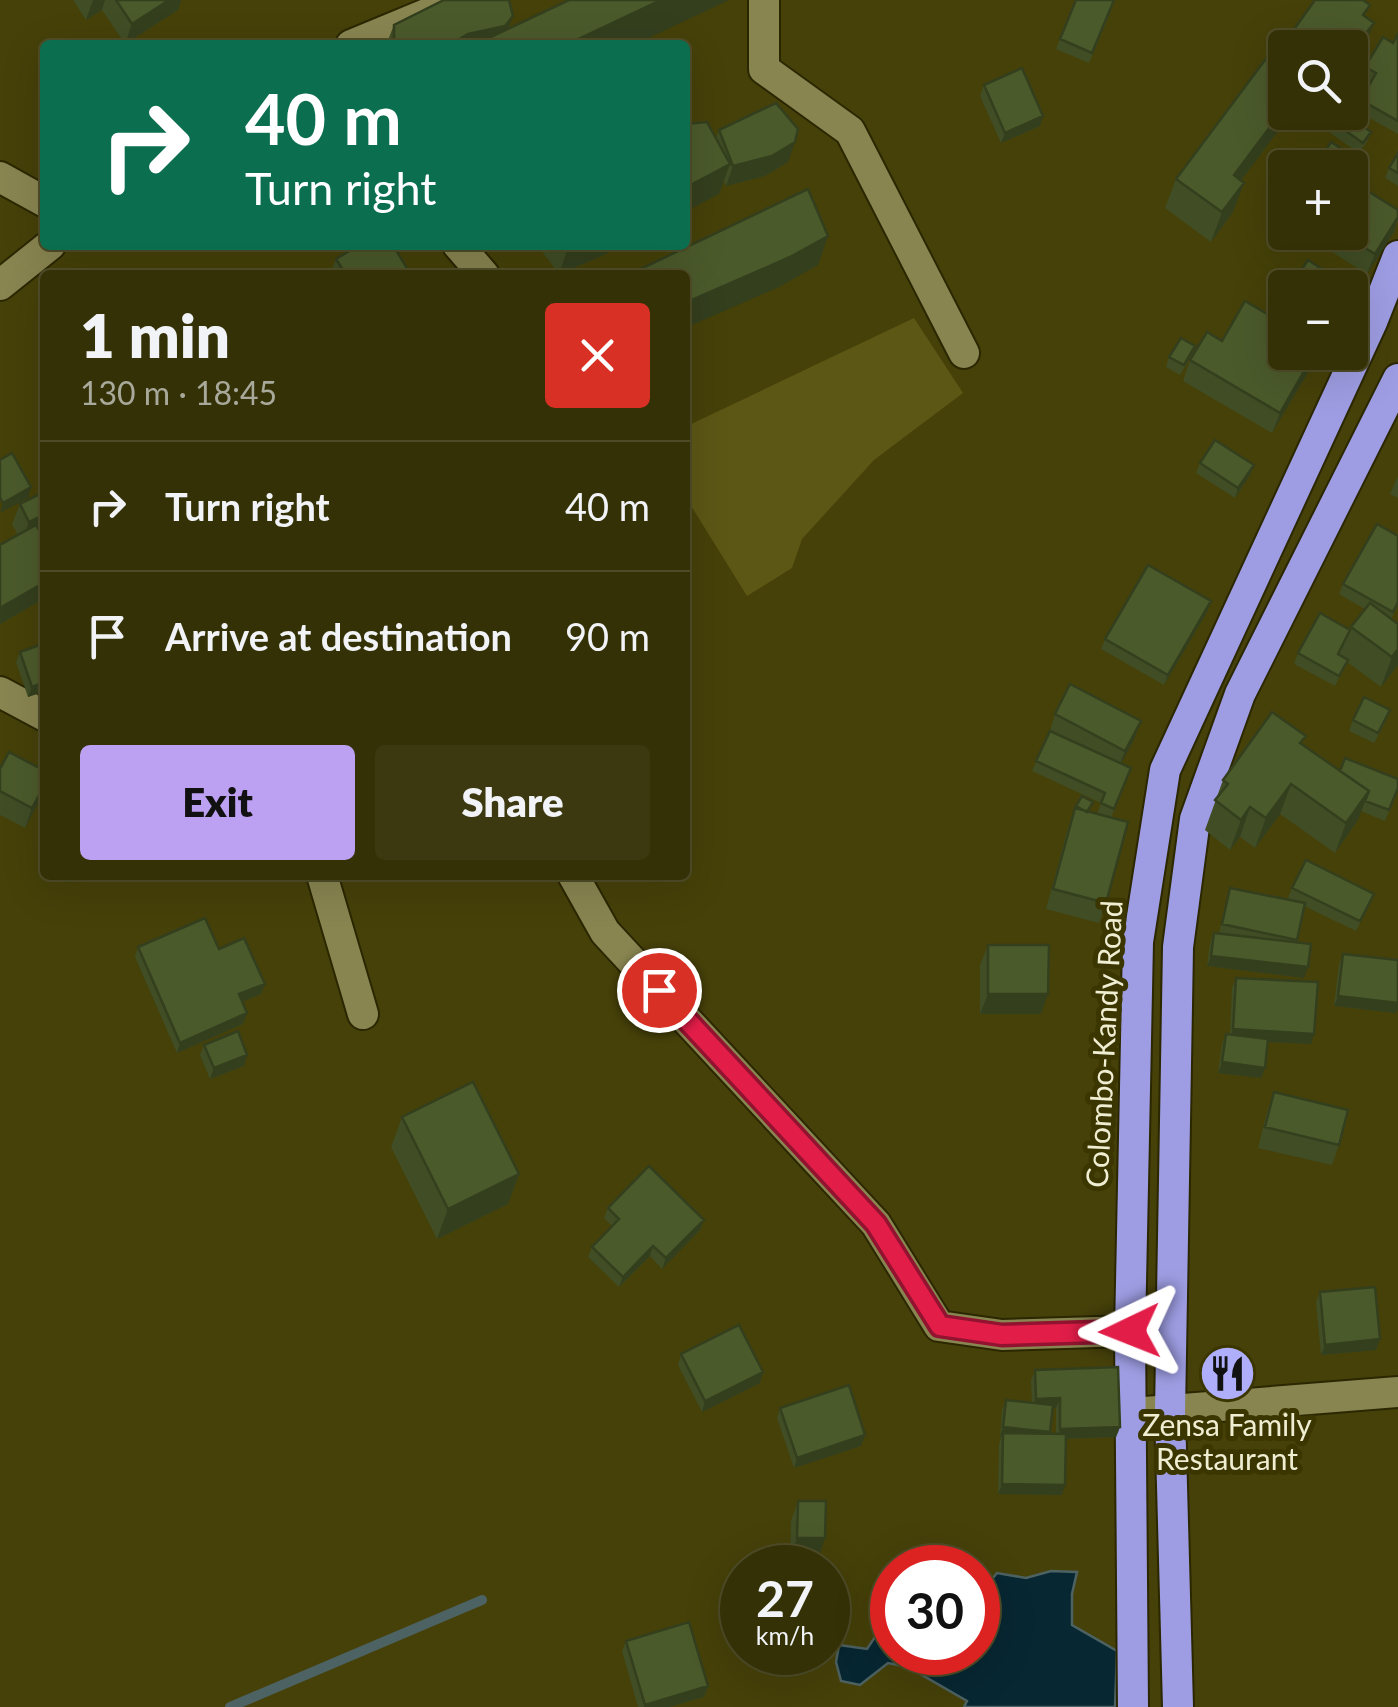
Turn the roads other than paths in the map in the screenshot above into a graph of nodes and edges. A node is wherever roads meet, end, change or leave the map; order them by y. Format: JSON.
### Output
{"nodes":[{"id":1,"x":460,"y":0,"type":"edge"},
{"id":2,"x":764,"y":0,"type":"edge"},
{"id":3,"x":363,"y":40,"type":"edge"},
{"id":4,"x":0,"y":176,"type":"edge"},
{"id":5,"x":40,"y":199,"type":"edge"},
{"id":6,"x":44,"y":250,"type":"edge"},
{"id":7,"x":462,"y":250,"type":"edge"},
{"id":8,"x":1398,"y":256,"type":"edge"},
{"id":9,"x":480,"y":270,"type":"edge"},
{"id":10,"x":0,"y":285,"type":"edge"},
{"id":11,"x":1385,"y":328,"type":"edge"},
{"id":12,"x":964,"y":352,"type":"dead end"},
{"id":13,"x":1398,"y":379,"type":"edge"},
{"id":14,"x":0,"y":692,"type":"edge"},
{"id":15,"x":40,"y":713,"type":"edge"},
{"id":16,"x":323,"y":880,"type":"edge"},
{"id":17,"x":576,"y":880,"type":"edge"},
{"id":18,"x":363,"y":1014,"type":"dead end"},
{"id":19,"x":1130,"y":1331,"type":"junction"},
{"id":20,"x":1398,"y":1392,"type":"edge"},
{"id":21,"x":1170,"y":1412,"type":"junction"},
{"id":22,"x":1132,"y":1414,"type":"junction"},
{"id":23,"x":1133,"y":1707,"type":"edge"},
{"id":24,"x":1178,"y":1707,"type":"edge"}],
"edges":[{"from":1,"to":3,"type":"street"},
{"from":2,"to":12,"type":"street"},
{"from":4,"to":5,"type":"street"},
{"from":6,"to":10,"type":"street"},
{"from":7,"to":9,"type":"street"},
{"from":8,"to":11,"type":"highway","name":"Colombo-Kandy Road"},
{"from":11,"to":19,"type":"highway","name":"Colombo-Kandy Road"},
{"from":13,"to":21,"type":"highway"},
{"from":14,"to":15,"type":"street"},
{"from":16,"to":18,"type":"street"},
{"from":17,"to":19,"type":"street"},
{"from":19,"to":22,"type":"highway","name":"Colombo-Kandy Road"},
{"from":20,"to":21,"type":"street"},
{"from":21,"to":22,"type":"street"},
{"from":21,"to":24,"type":"highway"},
{"from":22,"to":23,"type":"highway","name":"Colombo-Kandy Road"}]}
